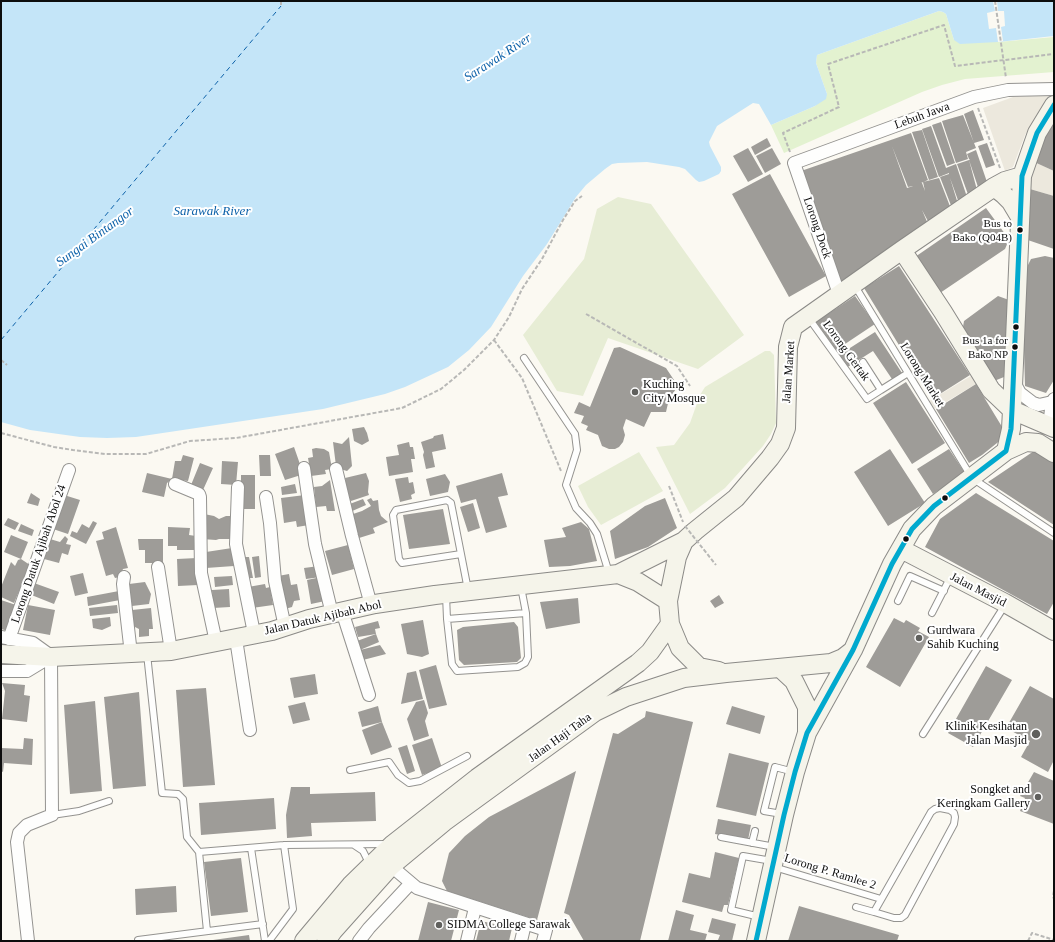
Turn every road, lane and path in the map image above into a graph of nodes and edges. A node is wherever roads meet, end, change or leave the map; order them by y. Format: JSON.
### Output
{"nodes":[{"id":1,"x":281,"y":1,"type":"edge"},
{"id":2,"x":995,"y":1,"type":"edge"},
{"id":3,"x":281,"y":6,"type":"dead end"},
{"id":4,"x":1054,"y":54,"type":"edge"},
{"id":5,"x":1004,"y":59,"type":"junction"},
{"id":6,"x":1054,"y":89,"type":"edge"},
{"id":7,"x":1008,"y":90,"type":"junction"},
{"id":8,"x":974,"y":98,"type":"junction"},
{"id":9,"x":1054,"y":105,"type":"edge"},
{"id":10,"x":794,"y":163,"type":"junction"},
{"id":11,"x":1007,"y":181,"type":"junction"},
{"id":12,"x":582,"y":196,"type":"dead end"},
{"id":13,"x":1020,"y":216,"type":"junction"},
{"id":14,"x":902,"y":250,"type":"junction"},
{"id":15,"x":854,"y":284,"type":"junction"},
{"id":16,"x":839,"y":294,"type":"junction"},
{"id":17,"x":586,"y":314,"type":"dead end"},
{"id":18,"x":807,"y":316,"type":"junction"},
{"id":19,"x":494,"y":340,"type":"junction"},
{"id":20,"x":524,"y":358,"type":"dead end"},
{"id":21,"x":1,"y":360,"type":"edge"},
{"id":22,"x":862,"y":362,"type":"dead end"},
{"id":23,"x":7,"y":365,"type":"dead end"},
{"id":24,"x":908,"y":373,"type":"junction"},
{"id":25,"x":1014,"y":382,"type":"junction"},
{"id":26,"x":690,"y":386,"type":"dead end"},
{"id":27,"x":881,"y":390,"type":"junction"},
{"id":28,"x":991,"y":390,"type":"junction"},
{"id":29,"x":1053,"y":400,"type":"edge"},
{"id":30,"x":1012,"y":410,"type":"junction"},
{"id":31,"x":1051,"y":426,"type":"edge"},
{"id":32,"x":1,"y":433,"type":"edge"},
{"id":33,"x":1006,"y":451,"type":"junction"},
{"id":34,"x":1054,"y":453,"type":"edge"},
{"id":35,"x":304,"y":468,"type":"dead end"},
{"id":36,"x":336,"y":469,"type":"dead end"},
{"id":37,"x":69,"y":470,"type":"dead end"},
{"id":38,"x":972,"y":478,"type":"junction"},
{"id":39,"x":175,"y":484,"type":"dead end"},
{"id":40,"x":566,"y":485,"type":"junction"},
{"id":41,"x":669,"y":486,"type":"dead end"},
{"id":42,"x":238,"y":487,"type":"dead end"},
{"id":43,"x":266,"y":497,"type":"dead end"},
{"id":44,"x":1054,"y":533,"type":"edge"},
{"id":45,"x":684,"y":534,"type":"junction"},
{"id":46,"x":901,"y":549,"type":"junction"},
{"id":47,"x":461,"y":554,"type":"junction"},
{"id":48,"x":716,"y":565,"type":"dead end"},
{"id":49,"x":158,"y":567,"type":"dead end"},
{"id":50,"x":614,"y":574,"type":"junction"},
{"id":51,"x":124,"y":577,"type":"dead end"},
{"id":52,"x":947,"y":583,"type":"junction"},
{"id":53,"x":521,"y":585,"type":"junction"},
{"id":54,"x":469,"y":591,"type":"junction"},
{"id":55,"x":446,"y":594,"type":"junction"},
{"id":56,"x":668,"y":601,"type":"junction"},
{"id":57,"x":898,"y":602,"type":"dead end"},
{"id":58,"x":1005,"y":604,"type":"junction"},
{"id":59,"x":371,"y":605,"type":"junction"},
{"id":60,"x":337,"y":612,"type":"junction"},
{"id":61,"x":526,"y":613,"type":"junction"},
{"id":62,"x":932,"y":613,"type":"dead end"},
{"id":63,"x":447,"y":619,"type":"junction"},
{"id":64,"x":670,"y":624,"type":"junction"},
{"id":65,"x":285,"y":627,"type":"junction"},
{"id":66,"x":1054,"y":631,"type":"edge"},
{"id":67,"x":254,"y":633,"type":"junction"},
{"id":68,"x":236,"y":639,"type":"junction"},
{"id":69,"x":216,"y":642,"type":"junction"},
{"id":70,"x":4,"y":644,"type":"edge"},
{"id":71,"x":853,"y":650,"type":"junction"},
{"id":72,"x":171,"y":651,"type":"junction"},
{"id":73,"x":139,"y":653,"type":"junction"},
{"id":74,"x":51,"y":657,"type":"junction"},
{"id":75,"x":780,"y":668,"type":"junction"},
{"id":76,"x":1,"y":671,"type":"edge"},
{"id":77,"x":726,"y":673,"type":"junction"},
{"id":78,"x":369,"y":695,"type":"dead end"},
{"id":79,"x":250,"y":730,"type":"dead end"},
{"id":80,"x":807,"y":733,"type":"junction"},
{"id":81,"x":923,"y":734,"type":"dead end"},
{"id":82,"x":467,"y":756,"type":"dead end"},
{"id":83,"x":350,"y":770,"type":"dead end"},
{"id":84,"x":109,"y":802,"type":"dead end"},
{"id":85,"x":52,"y":815,"type":"junction"},
{"id":86,"x":754,"y":831,"type":"dead end"},
{"id":87,"x":721,"y":836,"type":"dead end"},
{"id":88,"x":752,"y":843,"type":"junction"},
{"id":89,"x":393,"y":844,"type":"junction"},
{"id":90,"x":284,"y":845,"type":"junction"},
{"id":91,"x":354,"y":845,"type":"junction"},
{"id":92,"x":251,"y":848,"type":"junction"},
{"id":93,"x":199,"y":852,"type":"junction"},
{"id":94,"x":774,"y":859,"type":"junction"},
{"id":95,"x":391,"y":866,"type":"junction"},
{"id":96,"x":370,"y":867,"type":"junction"},
{"id":97,"x":410,"y":884,"type":"junction"},
{"id":98,"x":1054,"y":891,"type":"edge"},
{"id":99,"x":882,"y":899,"type":"junction"},
{"id":100,"x":1054,"y":899,"type":"edge"},
{"id":101,"x":856,"y":907,"type":"dead end"},
{"id":102,"x":475,"y":908,"type":"junction"},
{"id":103,"x":874,"y":912,"type":"junction"},
{"id":104,"x":761,"y":917,"type":"junction"},
{"id":105,"x":263,"y":924,"type":"junction"},
{"id":106,"x":525,"y":924,"type":"junction"},
{"id":107,"x":207,"y":931,"type":"junction"},
{"id":108,"x":179,"y":938,"type":"edge"},
{"id":109,"x":138,"y":940,"type":"dead end"},
{"id":110,"x":1054,"y":940,"type":"edge"},
{"id":111,"x":28,"y":941,"type":"edge"},
{"id":112,"x":265,"y":941,"type":"edge"},
{"id":113,"x":269,"y":941,"type":"edge"},
{"id":114,"x":304,"y":941,"type":"edge"},
{"id":115,"x":326,"y":941,"type":"edge"},
{"id":116,"x":359,"y":941,"type":"edge"},
{"id":117,"x":466,"y":941,"type":"edge"},
{"id":118,"x":521,"y":941,"type":"edge"},
{"id":119,"x":543,"y":941,"type":"edge"},
{"id":120,"x":756,"y":941,"type":"edge"},
{"id":121,"x":1028,"y":941,"type":"edge"}],
"edges":[{"from":1,"to":3,"type":"path"},
{"from":2,"to":5,"type":"path"},
{"from":4,"to":5,"type":"path"},
{"from":5,"to":7,"type":"path"},
{"from":5,"to":10,"type":"path"},
{"from":6,"to":7,"type":"street","name":"Lebuh Jawa"},
{"from":7,"to":8,"type":"street","name":"Lebuh Jawa"},
{"from":8,"to":10,"type":"street","name":"Lebuh Jawa"},
{"from":8,"to":11,"type":"path"},
{"from":9,"to":11,"type":"main road"},
{"from":10,"to":16,"type":"street","name":"Lorong Dock"},
{"from":11,"to":13,"type":"main road"},
{"from":11,"to":13,"type":"main road"},
{"from":11,"to":14,"type":"main road","name":"Jalan Market"},
{"from":12,"to":19,"type":"path"},
{"from":13,"to":25,"type":"main road"},
{"from":14,"to":15,"type":"main road","name":"Jalan Market"},
{"from":14,"to":28,"type":"main road"},
{"from":15,"to":16,"type":"main road","name":"Jalan Market"},
{"from":15,"to":24,"type":"lane","name":"Lorong Market"},
{"from":16,"to":18,"type":"main road","name":"Jalan Market"},
{"from":17,"to":26,"type":"path"},
{"from":18,"to":27,"type":"lane","name":"Lorong Gertak"},
{"from":18,"to":45,"type":"main road","name":"Jalan Market"},
{"from":19,"to":32,"type":"path"},
{"from":19,"to":40,"type":"path"},
{"from":20,"to":40,"type":"lane"},
{"from":21,"to":23,"type":"path"},
{"from":22,"to":27,"type":"lane"},
{"from":24,"to":27,"type":"lane"},
{"from":24,"to":38,"type":"lane","name":"Lorong Market"},
{"from":25,"to":28,"type":"main road"},
{"from":25,"to":29,"type":"street"},
{"from":25,"to":30,"type":"main road"},
{"from":28,"to":30,"type":"main road"},
{"from":29,"to":31,"type":"street"},
{"from":30,"to":31,"type":"main road"},
{"from":30,"to":33,"type":"main road"},
{"from":33,"to":34,"type":"main road"},
{"from":33,"to":38,"type":"main road"},
{"from":35,"to":60,"type":"street"},
{"from":36,"to":59,"type":"street"},
{"from":37,"to":70,"type":"street","name":"Lorong Datuk Ajibah Abol 24"},
{"from":38,"to":44,"type":"lane"},
{"from":38,"to":46,"type":"main road"},
{"from":39,"to":69,"type":"street"},
{"from":40,"to":50,"type":"lane"},
{"from":41,"to":45,"type":"path"},
{"from":42,"to":67,"type":"street"},
{"from":43,"to":65,"type":"street"},
{"from":45,"to":48,"type":"path","bridge":true},
{"from":45,"to":50,"type":"main road","name":"Jalan Datuk Ajibah Abol"},
{"from":45,"to":56,"type":"main road","name":"Jalan Market"},
{"from":46,"to":52,"type":"main road","name":"Jalan Masjid"},
{"from":46,"to":71,"type":"main road"},
{"from":47,"to":47,"type":"lane"},
{"from":47,"to":54,"type":"lane"},
{"from":49,"to":72,"type":"street"},
{"from":50,"to":53,"type":"main road","name":"Jalan Datuk Ajibah Abol"},
{"from":50,"to":56,"type":"main road","name":"Jalan Datuk Ajibah Abol"},
{"from":51,"to":73,"type":"street"},
{"from":52,"to":57,"type":"lane"},
{"from":52,"to":58,"type":"main road","name":"Jalan Masjid"},
{"from":52,"to":62,"type":"lane"},
{"from":53,"to":54,"type":"main road","name":"Jalan Datuk Ajibah Abol"},
{"from":53,"to":61,"type":"lane"},
{"from":54,"to":55,"type":"main road","name":"Jalan Datuk Ajibah Abol"},
{"from":55,"to":59,"type":"main road","name":"Jalan Datuk Ajibah Abol"},
{"from":55,"to":63,"type":"lane"},
{"from":56,"to":64,"type":"main road"},
{"from":58,"to":66,"type":"main road","name":"Jalan Masjid"},
{"from":58,"to":81,"type":"lane"},
{"from":59,"to":60,"type":"main road","name":"Jalan Datuk Ajibah Abol"},
{"from":60,"to":65,"type":"main road","name":"Jalan Datuk Ajibah Abol"},
{"from":60,"to":78,"type":"street"},
{"from":61,"to":63,"type":"lane"},
{"from":61,"to":63,"type":"lane"},
{"from":64,"to":77,"type":"main road"},
{"from":64,"to":89,"type":"main road","name":"Jalan Haji Taha"},
{"from":65,"to":67,"type":"main road","name":"Jalan Datuk Ajibah Abol"},
{"from":67,"to":68,"type":"main road","name":"Jalan Datuk Ajibah Abol"},
{"from":68,"to":69,"type":"main road","name":"Jalan Datuk Ajibah Abol"},
{"from":68,"to":79,"type":"street"},
{"from":69,"to":72,"type":"main road","name":"Jalan Datuk Ajibah Abol"},
{"from":70,"to":74,"type":"main road","name":"Jalan Datuk Ajibah Abol"},
{"from":71,"to":75,"type":"main road","name":"Jalan Haji Taha"},
{"from":71,"to":80,"type":"main road"},
{"from":72,"to":73,"type":"main road","name":"Jalan Datuk Ajibah Abol"},
{"from":73,"to":74,"type":"main road","name":"Jalan Datuk Ajibah Abol"},
{"from":73,"to":93,"type":"lane"},
{"from":74,"to":76,"type":"street"},
{"from":74,"to":85,"type":"street"},
{"from":75,"to":77,"type":"main road","name":"Jalan Haji Taha"},
{"from":75,"to":80,"type":"main road"},
{"from":77,"to":95,"type":"main road","name":"Jalan Haji Taha"},
{"from":80,"to":94,"type":"main road"},
{"from":82,"to":83,"type":"lane"},
{"from":84,"to":85,"type":"lane"},
{"from":85,"to":111,"type":"street"},
{"from":86,"to":88,"type":"lane"},
{"from":87,"to":88,"type":"lane"},
{"from":88,"to":94,"type":"lane"},
{"from":89,"to":91,"type":"lane"},
{"from":89,"to":96,"type":"main road","name":"Jalan Haji Taha"},
{"from":90,"to":91,"type":"lane"},
{"from":90,"to":92,"type":"lane"},
{"from":90,"to":113,"type":"lane"},
{"from":91,"to":96,"type":"lane"},
{"from":92,"to":93,"type":"lane"},
{"from":92,"to":105,"type":"lane"},
{"from":93,"to":107,"type":"lane"},
{"from":94,"to":99,"type":"lane","name":"Lorong P. Ramlee 2"},
{"from":94,"to":104,"type":"main road"},
{"from":94,"to":104,"type":"lane"},
{"from":95,"to":97,"type":"street"},
{"from":95,"to":115,"type":"main road","name":"Jalan Haji Taha"},
{"from":96,"to":114,"type":"main road","name":"Jalan Haji Taha"},
{"from":97,"to":102,"type":"street"},
{"from":97,"to":116,"type":"street"},
{"from":98,"to":100,"type":"path"},
{"from":99,"to":103,"type":"lane"},
{"from":99,"to":103,"type":"lane"},
{"from":101,"to":103,"type":"lane"},
{"from":102,"to":106,"type":"street"},
{"from":102,"to":117,"type":"street"},
{"from":104,"to":120,"type":"main road"},
{"from":105,"to":107,"type":"lane"},
{"from":105,"to":112,"type":"lane"},
{"from":106,"to":118,"type":"street"},
{"from":106,"to":119,"type":"street"},
{"from":107,"to":108,"type":"lane"},
{"from":108,"to":109,"type":"lane"},
{"from":110,"to":121,"type":"path"}]}
